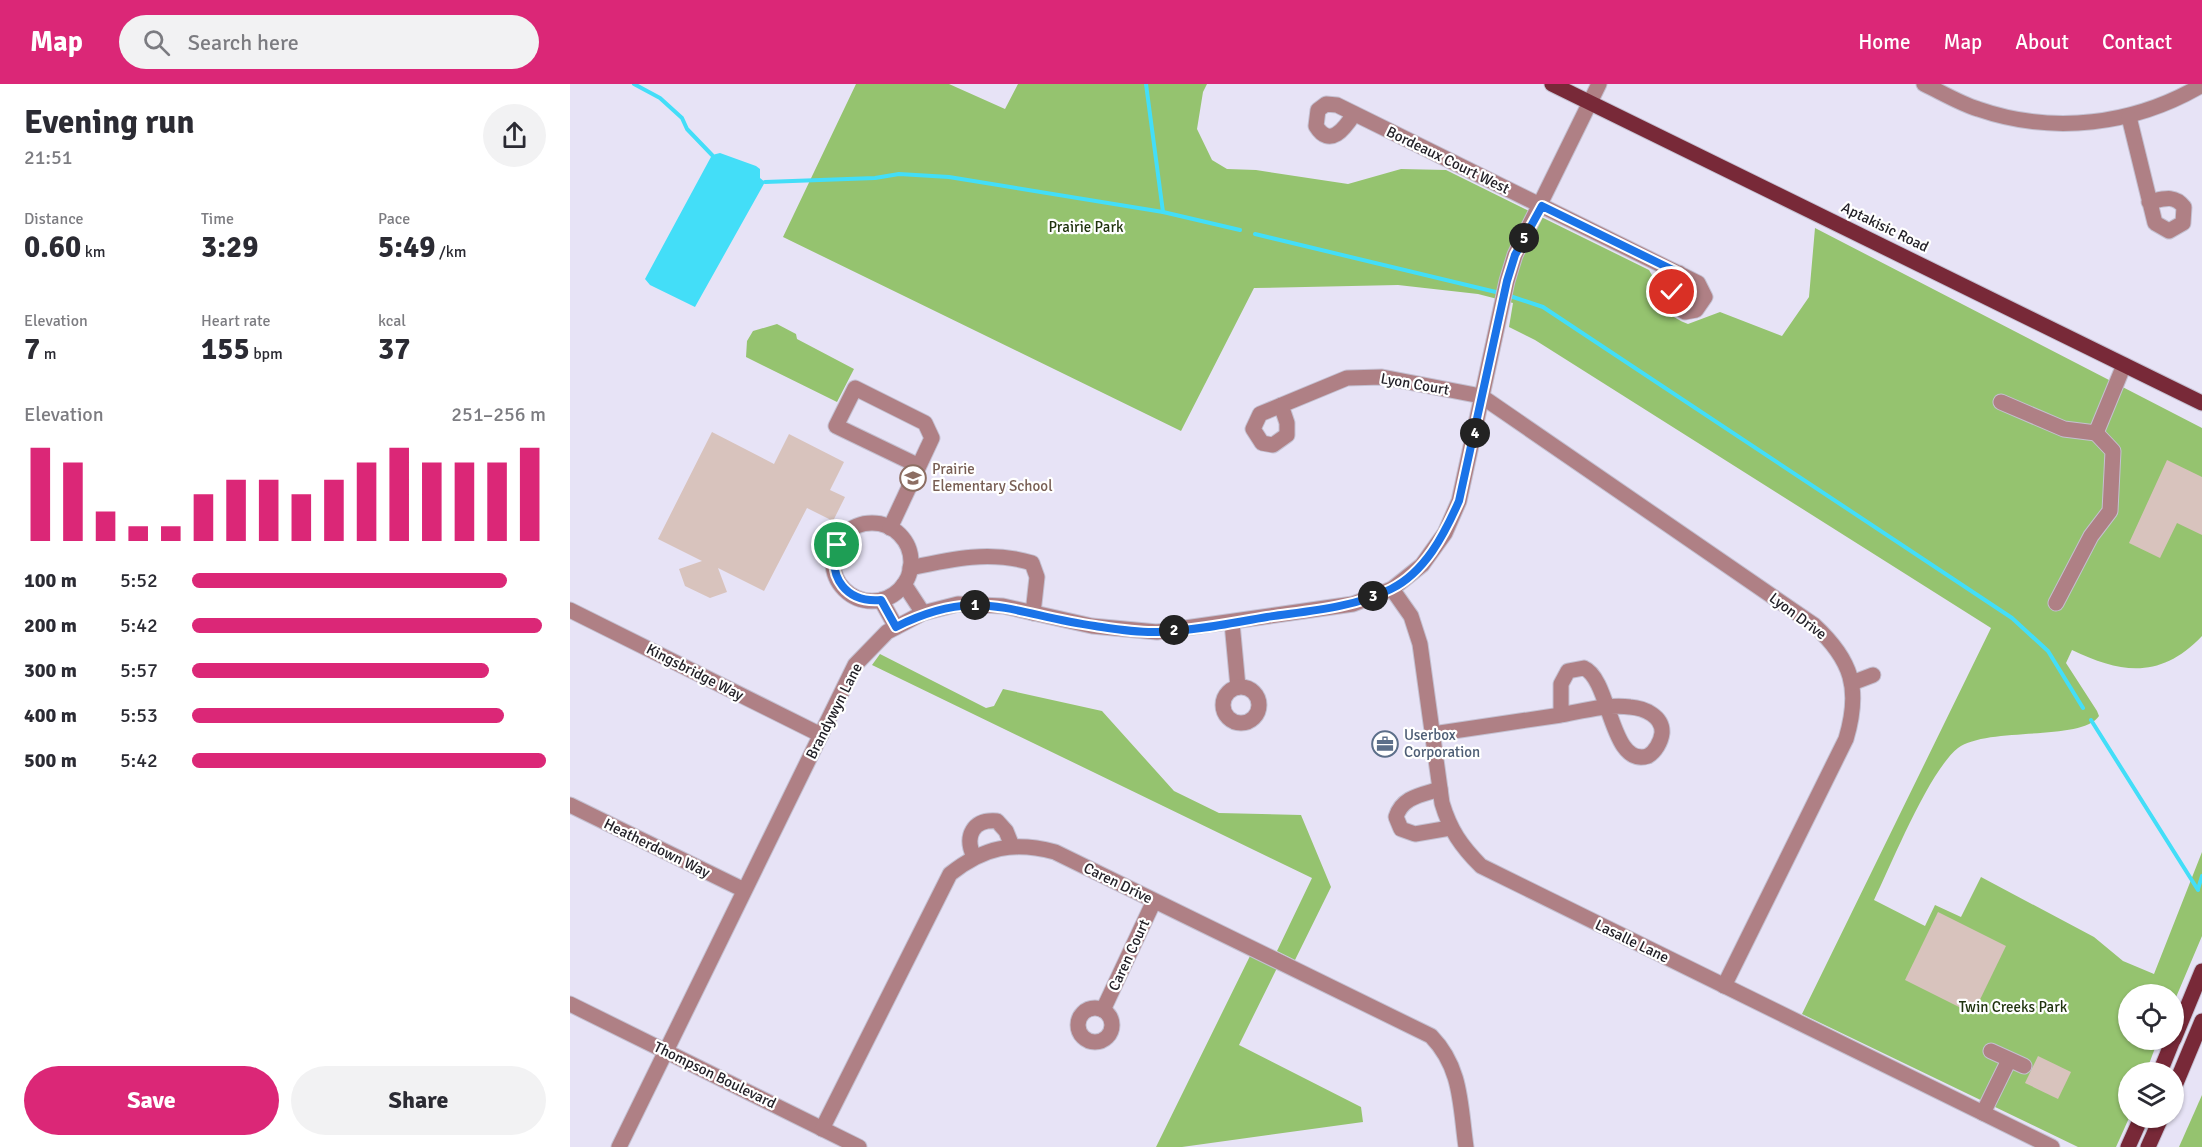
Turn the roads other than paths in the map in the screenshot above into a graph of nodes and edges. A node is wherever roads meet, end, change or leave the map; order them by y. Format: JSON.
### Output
{"nodes":[{"id":1,"x":1552,"y":84,"type":"edge"},
{"id":2,"x":1599,"y":84,"type":"edge"},
{"id":3,"x":1924,"y":84,"type":"edge"},
{"id":4,"x":2202,"y":85,"type":"edge"},
{"id":5,"x":1591,"y":103,"type":"junction"},
{"id":6,"x":1354,"y":114,"type":"dead end"},
{"id":7,"x":2129,"y":117,"type":"junction"},
{"id":8,"x":2149,"y":202,"type":"dead end"},
{"id":9,"x":1542,"y":206,"type":"junction"},
{"id":10,"x":1679,"y":273,"type":"dead end"},
{"id":11,"x":2124,"y":365,"type":"junction"},
{"id":12,"x":1481,"y":396,"type":"junction"},
{"id":13,"x":2001,"y":402,"type":"dead end"},
{"id":14,"x":2202,"y":403,"type":"edge"},
{"id":15,"x":1281,"y":405,"type":"dead end"},
{"id":16,"x":2096,"y":433,"type":"junction"},
{"id":17,"x":919,"y":466,"type":"junction"},
{"id":18,"x":891,"y":528,"type":"junction"},
{"id":19,"x":910,"y":568,"type":"junction"},
{"id":20,"x":904,"y":584,"type":"junction"},
{"id":21,"x":1392,"y":589,"type":"junction"},
{"id":22,"x":881,"y":600,"type":"junction"},
{"id":23,"x":2056,"y":603,"type":"dead end"},
{"id":24,"x":570,"y":610,"type":"edge"},
{"id":25,"x":923,"y":613,"type":"junction"},
{"id":26,"x":1033,"y":613,"type":"junction"},
{"id":27,"x":1232,"y":623,"type":"junction"},
{"id":28,"x":896,"y":627,"type":"junction"},
{"id":29,"x":1873,"y":675,"type":"dead end"},
{"id":30,"x":1852,"y":683,"type":"junction"},
{"id":31,"x":1238,"y":687,"type":"dead end"},
{"id":32,"x":1562,"y":715,"type":"junction"},
{"id":33,"x":1433,"y":734,"type":"junction"},
{"id":34,"x":821,"y":735,"type":"junction"},
{"id":35,"x":1440,"y":789,"type":"junction"},
{"id":36,"x":570,"y":805,"type":"edge"},
{"id":37,"x":1450,"y":828,"type":"junction"},
{"id":38,"x":1012,"y":846,"type":"junction"},
{"id":39,"x":974,"y":857,"type":"junction"},
{"id":40,"x":744,"y":890,"type":"junction"},
{"id":41,"x":1154,"y":901,"type":"junction"},
{"id":42,"x":2202,"y":971,"type":"edge"},
{"id":43,"x":1724,"y":986,"type":"junction"},
{"id":44,"x":570,"y":1004,"type":"edge"},
{"id":45,"x":1103,"y":1010,"type":"dead end"},
{"id":46,"x":2184,"y":1013,"type":"edge"},
{"id":47,"x":2202,"y":1021,"type":"edge"},
{"id":48,"x":665,"y":1051,"type":"junction"},
{"id":49,"x":1991,"y":1051,"type":"dead end"},
{"id":50,"x":2009,"y":1060,"type":"junction"},
{"id":51,"x":2184,"y":1064,"type":"edge"},
{"id":52,"x":2024,"y":1066,"type":"dead end"},
{"id":53,"x":1983,"y":1113,"type":"junction"},
{"id":54,"x":2137,"y":1128,"type":"edge"},
{"id":55,"x":2157,"y":1128,"type":"edge"},
{"id":56,"x":822,"y":1129,"type":"junction"},
{"id":57,"x":619,"y":1147,"type":"edge"},
{"id":58,"x":859,"y":1147,"type":"edge"},
{"id":59,"x":1466,"y":1147,"type":"edge"},
{"id":60,"x":2052,"y":1147,"type":"edge"},
{"id":61,"x":2128,"y":1147,"type":"edge"},
{"id":62,"x":2148,"y":1147,"type":"edge"}],
"edges":[{"from":1,"to":5,"type":"main road","name":"Aptakisic Road"},
{"from":2,"to":5,"type":"street","name":"Brandywyn Lane"},
{"from":3,"to":7,"type":"street"},
{"from":4,"to":7,"type":"street"},
{"from":5,"to":9,"type":"street","name":"Brandywyn Lane"},
{"from":5,"to":11,"type":"main road","name":"Aptakisic Road"},
{"from":6,"to":9,"type":"street","name":"Bordeaux Court West"},
{"from":7,"to":8,"type":"street"},
{"from":9,"to":10,"type":"street","name":"Bordeaux Court West"},
{"from":9,"to":12,"type":"street","name":"Brandywyn Lane"},
{"from":11,"to":14,"type":"main road","name":"Aptakisic Road"},
{"from":11,"to":16,"type":"street"},
{"from":12,"to":15,"type":"street","name":"Lyon Court"},
{"from":12,"to":21,"type":"street","name":"Brandywyn Lane"},
{"from":12,"to":30,"type":"street","name":"Lyon Drive"},
{"from":13,"to":16,"type":"street"},
{"from":16,"to":23,"type":"street"},
{"from":17,"to":17,"type":"street"},
{"from":17,"to":18,"type":"street"},
{"from":18,"to":19,"type":"street"},
{"from":18,"to":22,"type":"street"},
{"from":19,"to":20,"type":"street"},
{"from":19,"to":26,"type":"street"},
{"from":20,"to":22,"type":"street"},
{"from":20,"to":25,"type":"street"},
{"from":21,"to":27,"type":"street","name":"Brandywyn Lane"},
{"from":21,"to":33,"type":"street","name":"Lasalle Lane"},
{"from":22,"to":28,"type":"street"},
{"from":24,"to":34,"type":"street","name":"Kingsbridge Way"},
{"from":25,"to":26,"type":"street","name":"Brandywyn Lane"},
{"from":25,"to":28,"type":"street","name":"Brandywyn Lane"},
{"from":26,"to":27,"type":"street","name":"Brandywyn Lane"},
{"from":27,"to":31,"type":"street"},
{"from":28,"to":34,"type":"street","name":"Brandywyn Lane"},
{"from":29,"to":30,"type":"street"},
{"from":30,"to":43,"type":"street","name":"Lyon Drive"},
{"from":32,"to":32,"type":"street"},
{"from":32,"to":33,"type":"street"},
{"from":33,"to":35,"type":"street","name":"Lasalle Lane"},
{"from":34,"to":40,"type":"street","name":"Brandywyn Lane"},
{"from":35,"to":37,"type":"street","name":"Lasalle Lane"},
{"from":35,"to":37,"type":"street"},
{"from":36,"to":40,"type":"street","name":"Heatherdown Way"},
{"from":37,"to":43,"type":"street","name":"Lasalle Lane"},
{"from":38,"to":39,"type":"street","name":"Caren Drive"},
{"from":38,"to":39,"type":"street"},
{"from":38,"to":41,"type":"street","name":"Caren Drive"},
{"from":39,"to":56,"type":"street","name":"Caren Drive"},
{"from":40,"to":48,"type":"street","name":"Brandywyn Lane"},
{"from":41,"to":45,"type":"street","name":"Caren Court"},
{"from":41,"to":59,"type":"street","name":"Caren Drive"},
{"from":42,"to":46,"type":"main road"},
{"from":43,"to":53,"type":"street","name":"Lasalle Lane"},
{"from":44,"to":48,"type":"street","name":"Thompson Boulevard"},
{"from":47,"to":51,"type":"main road"},
{"from":48,"to":56,"type":"street","name":"Thompson Boulevard"},
{"from":48,"to":57,"type":"street","name":"Brandywyn Lane"},
{"from":49,"to":50,"type":"street"},
{"from":50,"to":52,"type":"street"},
{"from":50,"to":53,"type":"street"},
{"from":53,"to":60,"type":"street","name":"Lasalle Lane"},
{"from":54,"to":61,"type":"main road"},
{"from":55,"to":62,"type":"main road"},
{"from":56,"to":58,"type":"street","name":"Thompson Boulevard"}]}
